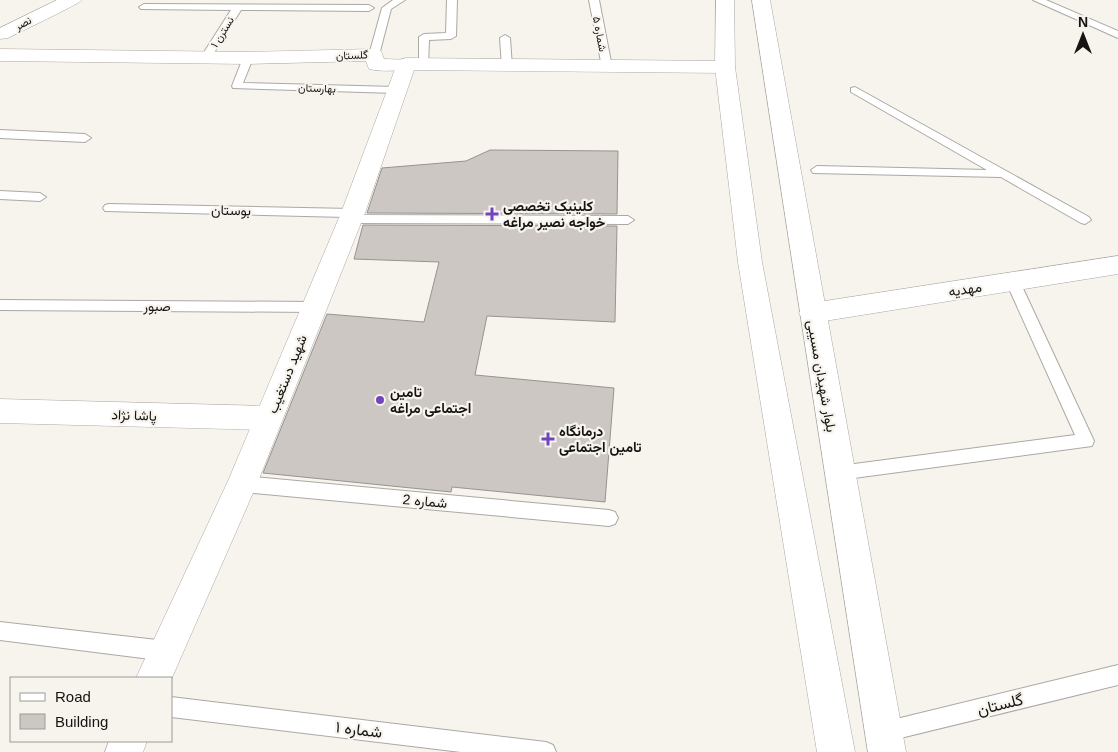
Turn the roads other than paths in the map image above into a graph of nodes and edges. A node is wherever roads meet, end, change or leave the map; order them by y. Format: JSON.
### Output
{"nodes":[{"id":1,"x":73,"y":0,"type":"edge"},
{"id":2,"x":400,"y":0,"type":"edge"},
{"id":3,"x":452,"y":0,"type":"edge"},
{"id":4,"x":594,"y":0,"type":"edge"},
{"id":5,"x":725,"y":0,"type":"edge"},
{"id":6,"x":761,"y":0,"type":"edge"},
{"id":7,"x":1038,"y":0,"type":"edge"},
{"id":8,"x":238,"y":7,"type":"junction"},
{"id":9,"x":144,"y":8,"type":"dead end"},
{"id":10,"x":369,"y":8,"type":"dead end"},
{"id":11,"x":1118,"y":35,"type":"edge"},
{"id":12,"x":1,"y":36,"type":"edge"},
{"id":13,"x":504,"y":38,"type":"dead end"},
{"id":14,"x":0,"y":55,"type":"edge"},
{"id":15,"x":374,"y":55,"type":"junction"},
{"id":16,"x":206,"y":57,"type":"junction"},
{"id":17,"x":248,"y":58,"type":"junction"},
{"id":18,"x":415,"y":65,"type":"junction"},
{"id":19,"x":507,"y":67,"type":"junction"},
{"id":20,"x":607,"y":67,"type":"junction"},
{"id":21,"x":725,"y":67,"type":"junction"},
{"id":22,"x":396,"y":90,"type":"junction"},
{"id":23,"x":855,"y":90,"type":"dead end"},
{"id":24,"x":0,"y":134,"type":"edge"},
{"id":25,"x":85,"y":138,"type":"dead end"},
{"id":26,"x":817,"y":170,"type":"dead end"},
{"id":27,"x":1001,"y":174,"type":"junction"},
{"id":28,"x":0,"y":195,"type":"edge"},
{"id":29,"x":40,"y":197,"type":"dead end"},
{"id":30,"x":110,"y":208,"type":"dead end"},
{"id":31,"x":352,"y":216,"type":"junction"},
{"id":32,"x":628,"y":220,"type":"dead end"},
{"id":33,"x":1085,"y":220,"type":"dead end"},
{"id":34,"x":1118,"y":265,"type":"edge"},
{"id":35,"x":1013,"y":282,"type":"junction"},
{"id":36,"x":0,"y":305,"type":"edge"},
{"id":37,"x":314,"y":307,"type":"junction"},
{"id":38,"x":812,"y":313,"type":"junction"},
{"id":39,"x":0,"y":411,"type":"edge"},
{"id":40,"x":269,"y":418,"type":"junction"},
{"id":41,"x":839,"y":473,"type":"junction"},
{"id":42,"x":242,"y":484,"type":"junction"},
{"id":43,"x":609,"y":518,"type":"dead end"},
{"id":44,"x":0,"y":631,"type":"edge"},
{"id":45,"x":166,"y":651,"type":"junction"},
{"id":46,"x":1118,"y":676,"type":"edge"},
{"id":47,"x":154,"y":677,"type":"edge"},
{"id":48,"x":172,"y":707,"type":"edge"},
{"id":49,"x":884,"y":742,"type":"edge"},
{"id":50,"x":546,"y":752,"type":"edge"},
{"id":51,"x":836,"y":752,"type":"edge"}],
"edges":[{"from":1,"to":12,"type":"street","name":"نصر"},
{"from":2,"to":15,"type":"lane"},
{"from":3,"to":18,"type":"lane"},
{"from":4,"to":20,"type":"lane","name":"شماره ۵"},
{"from":5,"to":21,"type":"street"},
{"from":6,"to":38,"type":"street","name":"بلوار شهیدان مسیبی"},
{"from":7,"to":11,"type":"lane"},
{"from":8,"to":9,"type":"lane","name":"نسترن ۱"},
{"from":8,"to":10,"type":"lane","name":"نسترن ۱"},
{"from":8,"to":16,"type":"lane","name":"نسترن ۱"},
{"from":13,"to":19,"type":"lane"},
{"from":14,"to":16,"type":"street","name":"گلستان"},
{"from":15,"to":17,"type":"street","name":"گلستان"},
{"from":15,"to":18,"type":"street","name":"گلستان"},
{"from":16,"to":17,"type":"street","name":"گلستان"},
{"from":17,"to":22,"type":"lane","name":"بهارستان"},
{"from":18,"to":19,"type":"street","name":"گلستان"},
{"from":18,"to":22,"type":"street","name":"شهید دستغیب"},
{"from":19,"to":20,"type":"street","name":"گلستان"},
{"from":20,"to":21,"type":"street","name":"گلستان"},
{"from":21,"to":51,"type":"street"},
{"from":22,"to":31,"type":"street","name":"شهید دستغیب"},
{"from":23,"to":27,"type":"lane"},
{"from":24,"to":25,"type":"lane"},
{"from":26,"to":27,"type":"lane"},
{"from":27,"to":33,"type":"lane"},
{"from":28,"to":29,"type":"lane"},
{"from":30,"to":31,"type":"lane","name":"بوستان"},
{"from":31,"to":32,"type":"lane","name":"بوستان"},
{"from":31,"to":37,"type":"street","name":"شهید دستغیب"},
{"from":34,"to":35,"type":"street","name":"مهدیه"},
{"from":35,"to":38,"type":"street","name":"مهدیه"},
{"from":35,"to":41,"type":"lane"},
{"from":36,"to":37,"type":"lane","name":"صبور"},
{"from":37,"to":40,"type":"street","name":"شهید دستغیب"},
{"from":38,"to":41,"type":"street","name":"بلوار شهیدان مسیبی"},
{"from":39,"to":40,"type":"street","name":"پاشا نژاد"},
{"from":40,"to":42,"type":"street","name":"شهید دستغیب"},
{"from":41,"to":49,"type":"street","name":"بلوار شهیدان مسیبی"},
{"from":42,"to":43,"type":"lane","name":"شماره 2"},
{"from":42,"to":45,"type":"street","name":"شهید دستغیب"},
{"from":44,"to":45,"type":"lane"},
{"from":45,"to":47,"type":"street","name":"شهید دستغیب"},
{"from":46,"to":49,"type":"lane","name":"گلستان"},
{"from":48,"to":50,"type":"lane","name":"شماره ۱"}]}
